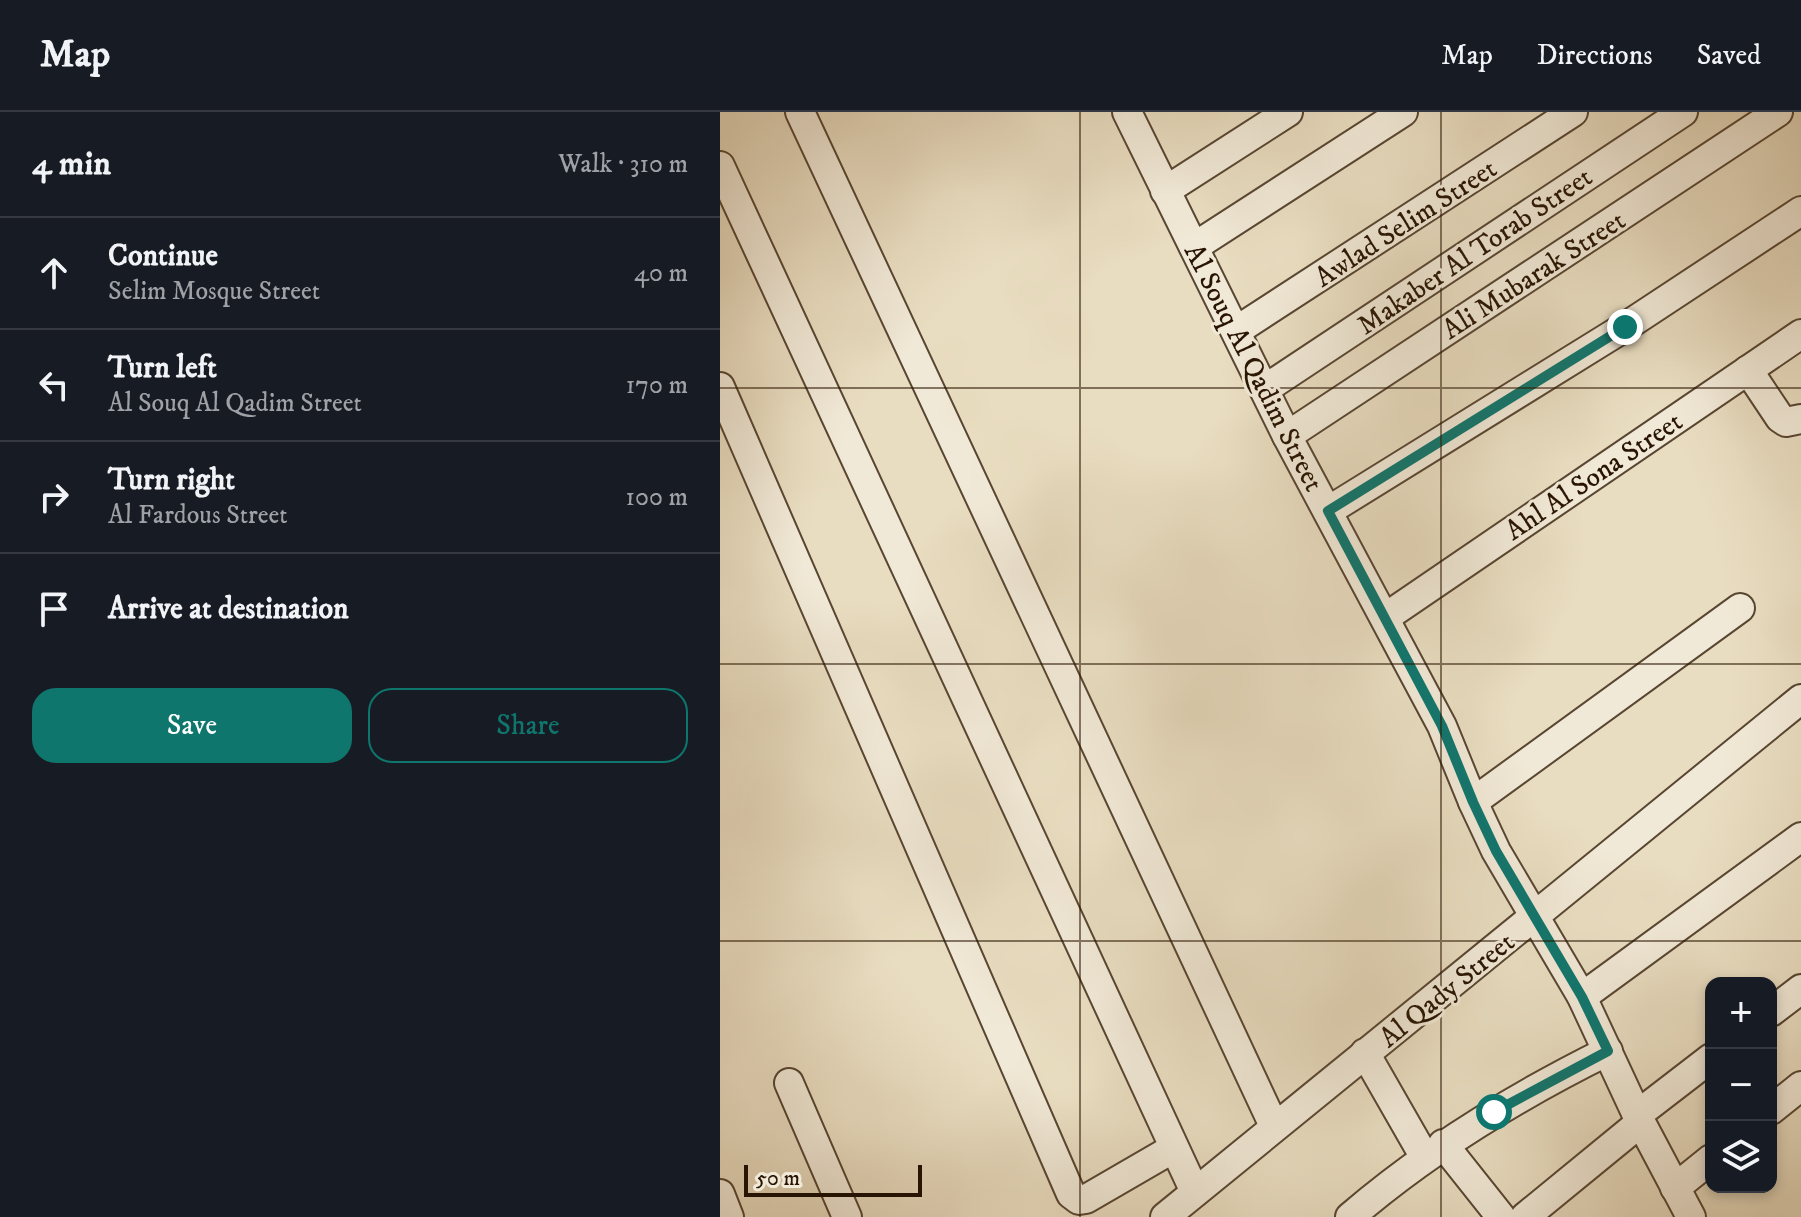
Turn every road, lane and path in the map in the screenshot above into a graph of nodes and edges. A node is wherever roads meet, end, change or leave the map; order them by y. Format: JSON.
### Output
{"nodes":[{"id":1,"x":800,"y":112,"type":"edge"},
{"id":2,"x":1127,"y":112,"type":"edge"},
{"id":3,"x":1288,"y":112,"type":"edge"},
{"id":4,"x":1403,"y":112,"type":"edge"},
{"id":5,"x":1573,"y":112,"type":"edge"},
{"id":6,"x":1683,"y":112,"type":"edge"},
{"id":7,"x":1778,"y":112,"type":"edge"},
{"id":8,"x":720,"y":166,"type":"edge"},
{"id":9,"x":1165,"y":191,"type":"junction"},
{"id":10,"x":1801,"y":211,"type":"edge"},
{"id":11,"x":1194,"y":247,"type":"junction"},
{"id":12,"x":1236,"y":331,"type":"junction"},
{"id":13,"x":1801,"y":334,"type":"edge"},
{"id":14,"x":1748,"y":370,"type":"junction"},
{"id":15,"x":720,"y":387,"type":"edge"},
{"id":16,"x":1265,"y":389,"type":"junction"},
{"id":17,"x":1801,"y":419,"type":"edge"},
{"id":18,"x":1287,"y":436,"type":"junction"},
{"id":19,"x":1328,"y":511,"type":"junction"},
{"id":20,"x":1740,"y":608,"type":"dead end"},
{"id":21,"x":1386,"y":617,"type":"junction"},
{"id":22,"x":1801,"y":699,"type":"edge"},
{"id":23,"x":1473,"y":802,"type":"junction"},
{"id":24,"x":1801,"y":837,"type":"edge"},
{"id":25,"x":1534,"y":919,"type":"junction"},
{"id":26,"x":1801,"y":989,"type":"edge"},
{"id":27,"x":1582,"y":997,"type":"junction"},
{"id":28,"x":1777,"y":1007,"type":"edge"},
{"id":29,"x":1608,"y":1051,"type":"junction"},
{"id":30,"x":1365,"y":1053,"type":"junction"},
{"id":31,"x":1705,"y":1063,"type":"edge"},
{"id":32,"x":789,"y":1083,"type":"dead end"},
{"id":33,"x":1801,"y":1086,"type":"edge"},
{"id":34,"x":1777,"y":1105,"type":"edge"},
{"id":35,"x":1639,"y":1118,"type":"junction"},
{"id":36,"x":1274,"y":1126,"type":"junction"},
{"id":37,"x":1174,"y":1148,"type":"junction"},
{"id":38,"x":1434,"y":1150,"type":"junction"},
{"id":39,"x":1705,"y":1164,"type":"edge"},
{"id":40,"x":1675,"y":1188,"type":"junction"},
{"id":41,"x":1195,"y":1192,"type":"junction"},
{"id":42,"x":720,"y":1194,"type":"edge"},
{"id":43,"x":729,"y":1217,"type":"edge"},
{"id":44,"x":847,"y":1217,"type":"edge"},
{"id":45,"x":1165,"y":1217,"type":"edge"},
{"id":46,"x":1350,"y":1217,"type":"edge"},
{"id":47,"x":1501,"y":1217,"type":"edge"},
{"id":48,"x":1525,"y":1217,"type":"edge"},
{"id":49,"x":1691,"y":1217,"type":"edge"}],
"edges":[{"from":1,"to":36,"type":"street"},
{"from":2,"to":9,"type":"street","name":"Al Souq Al Qadim Street"},
{"from":3,"to":9,"type":"street"},
{"from":4,"to":11,"type":"street"},
{"from":5,"to":12,"type":"street","name":"Awlad Selim Street"},
{"from":6,"to":16,"type":"street","name":"Makaber Al Torab Street"},
{"from":7,"to":18,"type":"street","name":"Ali Mubarak Street"},
{"from":8,"to":37,"type":"street"},
{"from":9,"to":11,"type":"street","name":"Al Souq Al Qadim Street"},
{"from":10,"to":19,"type":"street"},
{"from":11,"to":12,"type":"street","name":"Al Souq Al Qadim Street"},
{"from":12,"to":16,"type":"street","name":"Al Souq Al Qadim Street"},
{"from":13,"to":14,"type":"street","name":"Ahl Al Sona Street"},
{"from":14,"to":17,"type":"street"},
{"from":14,"to":21,"type":"street","name":"Ahl Al Sona Street"},
{"from":15,"to":37,"type":"street"},
{"from":16,"to":18,"type":"street","name":"Al Souq Al Qadim Street"},
{"from":18,"to":19,"type":"street","name":"Al Souq Al Qadim Street"},
{"from":19,"to":21,"type":"street","name":"Al Souq Al Qadim Street"},
{"from":20,"to":23,"type":"street"},
{"from":21,"to":23,"type":"street","name":"Al Souq Al Qadim Street"},
{"from":22,"to":25,"type":"street","name":"Al Qady Street"},
{"from":23,"to":25,"type":"street","name":"Al Souq Al Qadim Street"},
{"from":24,"to":27,"type":"street"},
{"from":25,"to":27,"type":"street","name":"Al Souq Al Qadim Street"},
{"from":25,"to":30,"type":"street","name":"Al Qady Street"},
{"from":26,"to":28,"type":"street"},
{"from":27,"to":29,"type":"street","name":"Al Souq Al Qadim Street"},
{"from":29,"to":35,"type":"street","name":"Al Souq Al Qadim Street"},
{"from":29,"to":38,"type":"street"},
{"from":30,"to":36,"type":"street","name":"Al Qady Street"},
{"from":30,"to":38,"type":"street"},
{"from":31,"to":35,"type":"street"},
{"from":32,"to":44,"type":"street"},
{"from":33,"to":34,"type":"street"},
{"from":35,"to":40,"type":"street","name":"Al Souq Al Qadim Street"},
{"from":35,"to":48,"type":"street"},
{"from":36,"to":41,"type":"street","name":"Al Qady Street"},
{"from":37,"to":41,"type":"street"},
{"from":38,"to":46,"type":"street"},
{"from":38,"to":47,"type":"street"},
{"from":39,"to":40,"type":"street"},
{"from":40,"to":49,"type":"street","name":"Al Souq Al Qadim Street"},
{"from":41,"to":45,"type":"street","name":"Al Qady Street"},
{"from":42,"to":43,"type":"street"}]}
